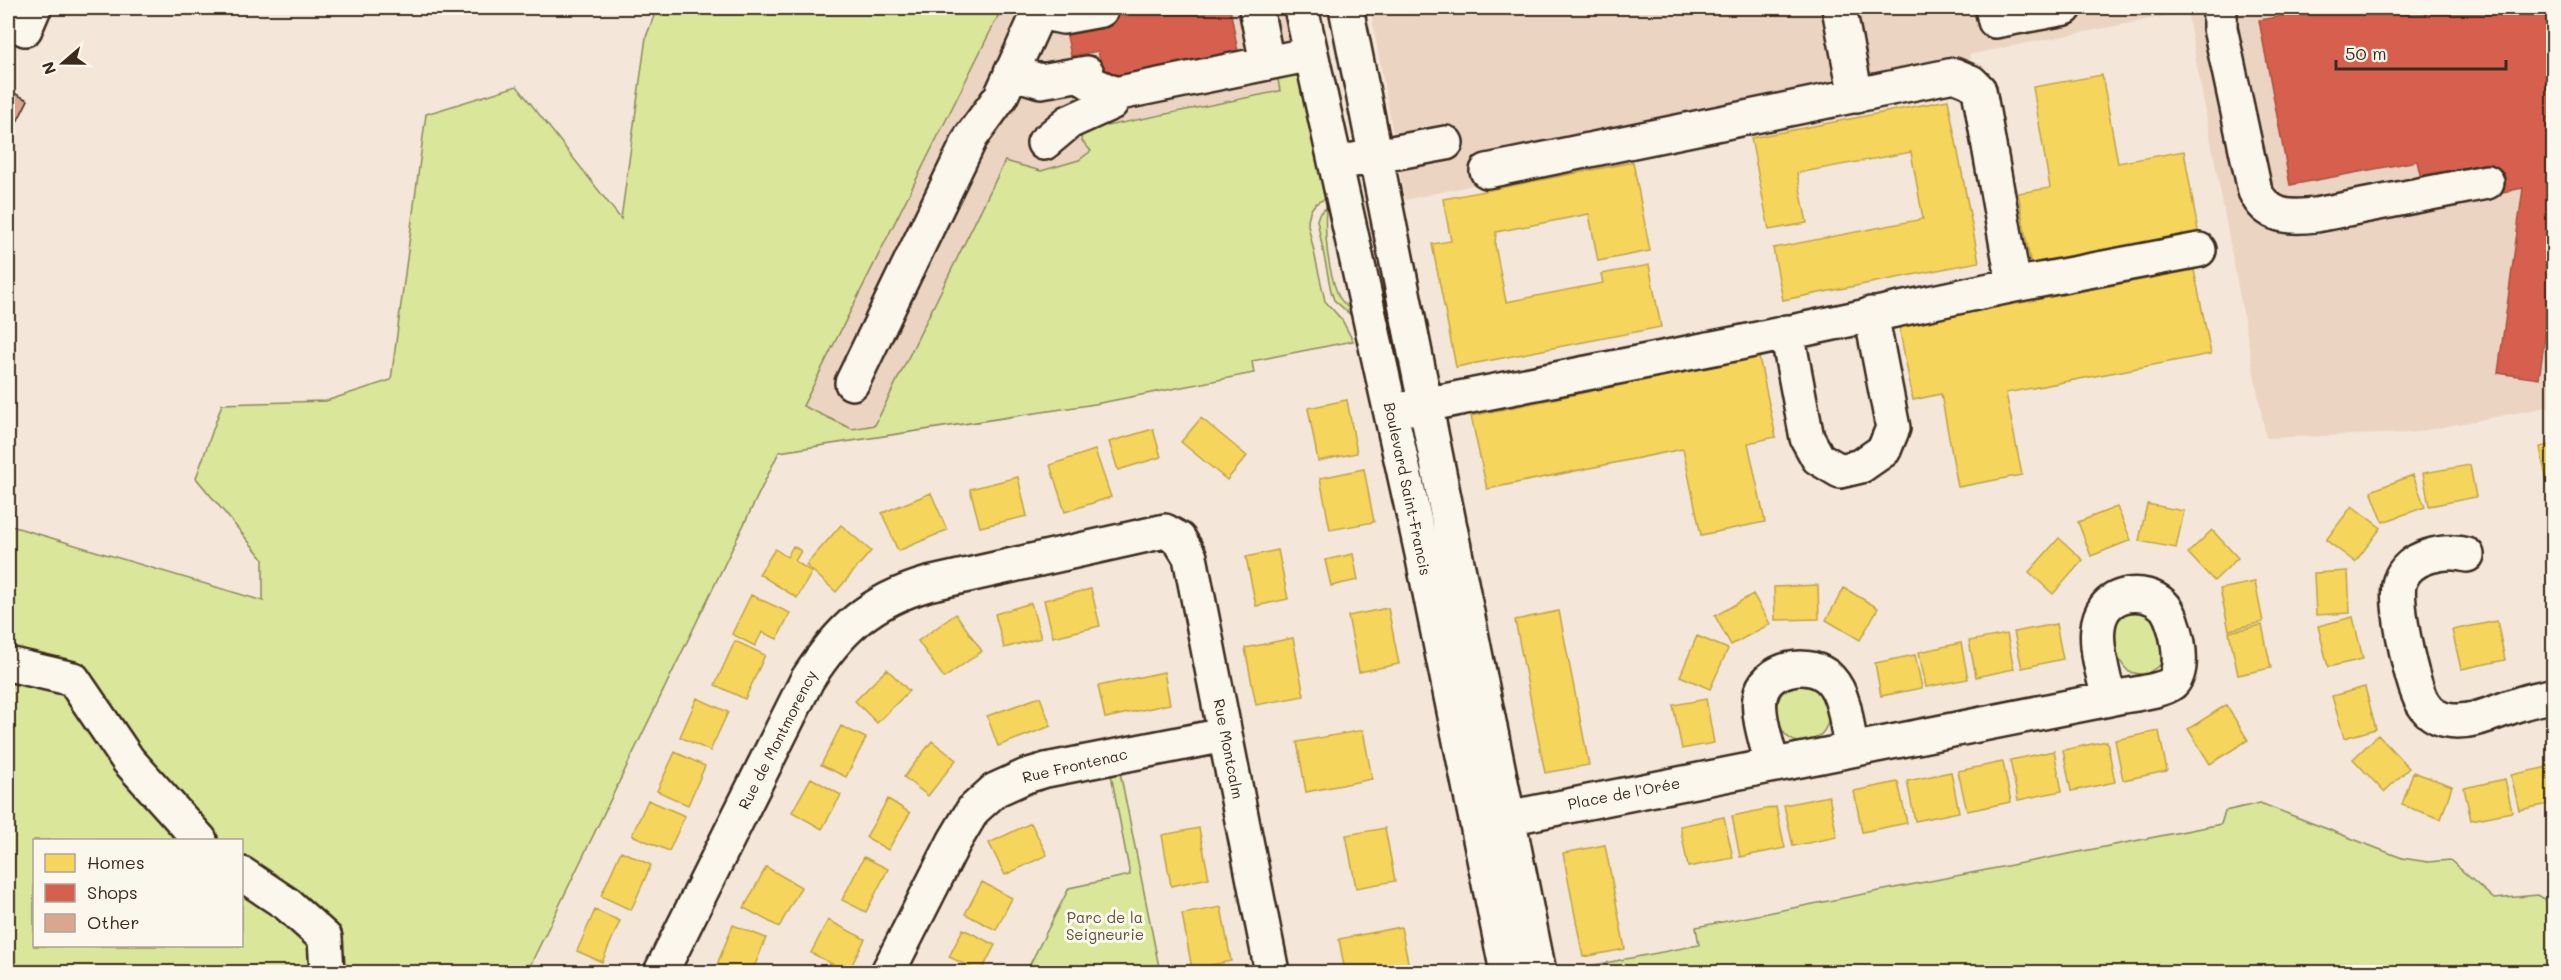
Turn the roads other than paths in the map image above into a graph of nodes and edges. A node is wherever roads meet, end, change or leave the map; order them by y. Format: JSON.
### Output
{"nodes":[{"id":1,"x":34,"y":8,"type":"edge"},
{"id":2,"x":1256,"y":8,"type":"edge"},
{"id":3,"x":1301,"y":8,"type":"edge"},
{"id":4,"x":1346,"y":8,"type":"edge"},
{"id":5,"x":1839,"y":8,"type":"edge"},
{"id":6,"x":1992,"y":8,"type":"edge"},
{"id":7,"x":2065,"y":8,"type":"edge"},
{"id":8,"x":2220,"y":8,"type":"edge"},
{"id":9,"x":1040,"y":10,"type":"edge"},
{"id":10,"x":1101,"y":10,"type":"dead end"},
{"id":11,"x":8,"y":20,"type":"edge"},
{"id":12,"x":1311,"y":58,"type":"junction"},
{"id":13,"x":1267,"y":63,"type":"junction"},
{"id":14,"x":1011,"y":72,"type":"junction"},
{"id":15,"x":1115,"y":94,"type":"junction"},
{"id":16,"x":1856,"y":96,"type":"junction"},
{"id":17,"x":1044,"y":143,"type":"dead end"},
{"id":18,"x":1446,"y":143,"type":"dead end"},
{"id":19,"x":1374,"y":156,"type":"junction"},
{"id":20,"x":1334,"y":164,"type":"junction"},
{"id":21,"x":1486,"y":171,"type":"dead end"},
{"id":22,"x":2487,"y":182,"type":"dead end"},
{"id":23,"x":2199,"y":250,"type":"dead end"},
{"id":24,"x":2014,"y":285,"type":"junction"},
{"id":25,"x":1871,"y":314,"type":"junction"},
{"id":26,"x":1786,"y":332,"type":"junction"},
{"id":27,"x":852,"y":383,"type":"dead end"},
{"id":28,"x":1425,"y":405,"type":"junction"},
{"id":29,"x":1391,"y":412,"type":"junction"},
{"id":30,"x":1171,"y":533,"type":"joint"},
{"id":31,"x":2467,"y":555,"type":"dead end"},
{"id":32,"x":8,"y":664,"type":"edge"},
{"id":33,"x":2553,"y":695,"type":"edge"},
{"id":34,"x":2109,"y":699,"type":"dead end"},
{"id":35,"x":1225,"y":735,"type":"junction"},
{"id":36,"x":1851,"y":749,"type":"junction"},
{"id":37,"x":1772,"y":765,"type":"junction"},
{"id":38,"x":1492,"y":821,"type":"junction"},
{"id":39,"x":199,"y":839,"type":"edge"},
{"id":40,"x":243,"y":875,"type":"edge"},
{"id":41,"x":327,"y":972,"type":"edge"},
{"id":42,"x":662,"y":972,"type":"edge"},
{"id":43,"x":888,"y":972,"type":"edge"},
{"id":44,"x":1272,"y":972,"type":"edge"},
{"id":45,"x":1507,"y":972,"type":"edge"},
{"id":46,"x":1539,"y":972,"type":"edge"}],
"edges":[{"from":1,"to":11,"type":"street"},
{"from":2,"to":13,"type":"street"},
{"from":3,"to":12,"type":"street","name":"Boulevard Saint-Francis"},
{"from":4,"to":19,"type":"street","name":"Boulevard Saint-Francis"},
{"from":5,"to":16,"type":"street"},
{"from":6,"to":7,"type":"street"},
{"from":8,"to":22,"type":"street"},
{"from":9,"to":10,"type":"street"},
{"from":9,"to":14,"type":"street"},
{"from":12,"to":13,"type":"street"},
{"from":12,"to":20,"type":"street","name":"Boulevard Saint-Francis"},
{"from":13,"to":15,"type":"street"},
{"from":14,"to":15,"type":"street"},
{"from":14,"to":27,"type":"street"},
{"from":15,"to":17,"type":"street"},
{"from":16,"to":21,"type":"street"},
{"from":16,"to":24,"type":"street"},
{"from":18,"to":19,"type":"street"},
{"from":19,"to":20,"type":"street"},
{"from":19,"to":28,"type":"street","name":"Boulevard Saint-Francis"},
{"from":20,"to":29,"type":"street","name":"Boulevard Saint-Francis"},
{"from":23,"to":24,"type":"street"},
{"from":24,"to":25,"type":"street"},
{"from":25,"to":26,"type":"street"},
{"from":25,"to":26,"type":"street"},
{"from":26,"to":28,"type":"street"},
{"from":28,"to":29,"type":"street"},
{"from":28,"to":38,"type":"street","name":"Boulevard Saint-Francis"},
{"from":29,"to":38,"type":"street","name":"Boulevard Saint-Francis"},
{"from":30,"to":35,"type":"street","name":"Rue Montcalm"},
{"from":30,"to":42,"type":"street","name":"Rue de Montmorency"},
{"from":31,"to":33,"type":"street"},
{"from":32,"to":39,"type":"street"},
{"from":34,"to":36,"type":"street","name":"Place de l'Orée"},
{"from":35,"to":43,"type":"street","name":"Rue Frontenac"},
{"from":35,"to":44,"type":"street","name":"Rue Montcalm"},
{"from":36,"to":37,"type":"street","name":"Place de l'Orée"},
{"from":36,"to":37,"type":"street"},
{"from":37,"to":38,"type":"street","name":"Place de l'Orée"},
{"from":38,"to":45,"type":"street","name":"Boulevard Saint-Francis"},
{"from":38,"to":46,"type":"street","name":"Boulevard Saint-Francis"},
{"from":40,"to":41,"type":"street"}]}
